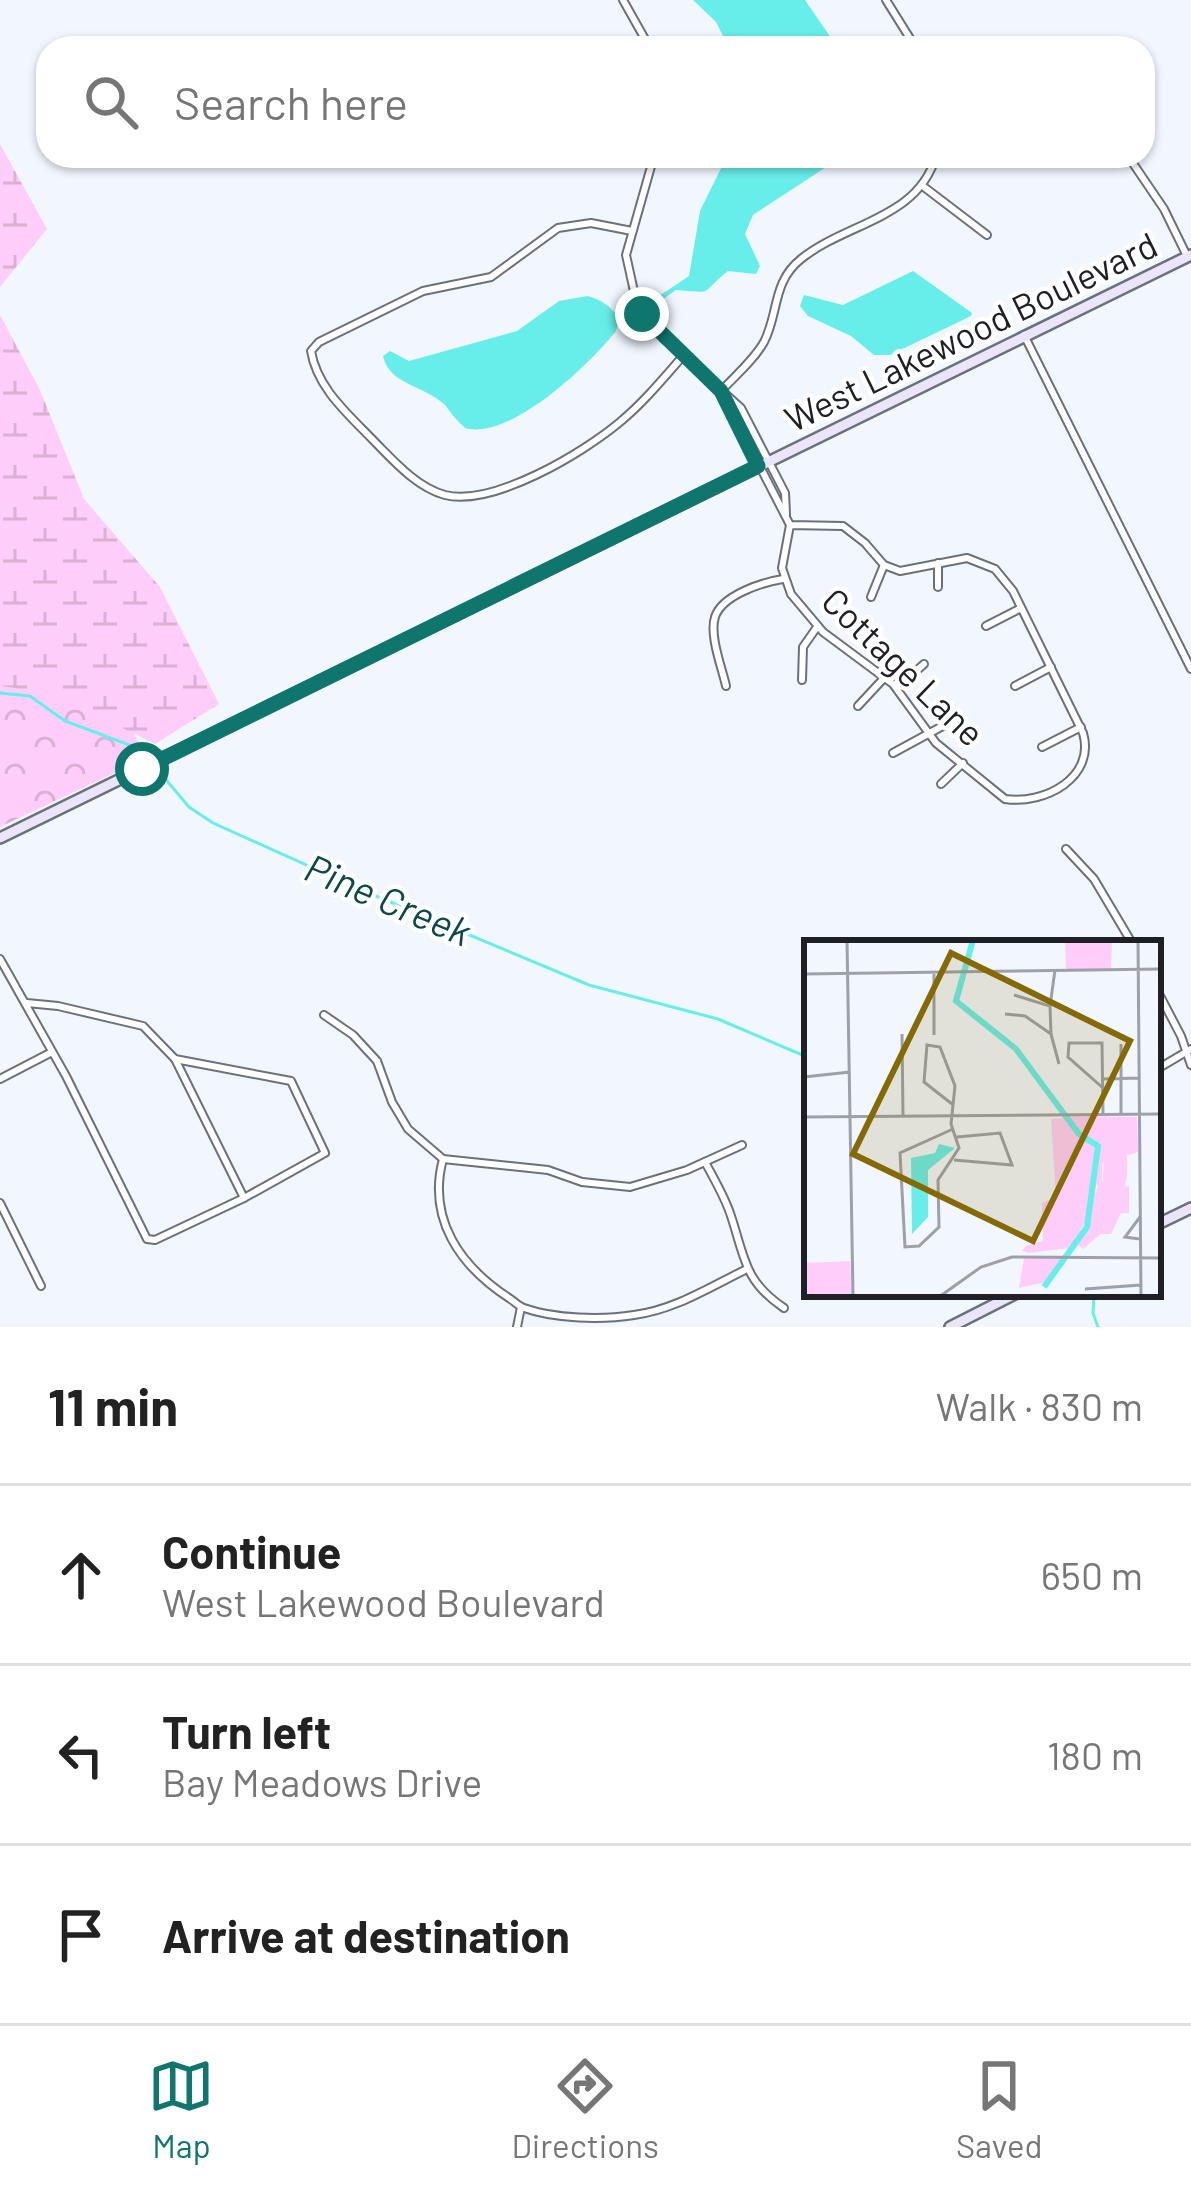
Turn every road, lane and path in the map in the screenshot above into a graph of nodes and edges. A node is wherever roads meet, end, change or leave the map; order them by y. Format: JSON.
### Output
{"nodes":[{"id":1,"x":623,"y":0,"type":"edge"},
{"id":2,"x":886,"y":0,"type":"edge"},
{"id":3,"x":643,"y":36,"type":"edge"},
{"id":4,"x":908,"y":36,"type":"edge"},
{"id":5,"x":650,"y":168,"type":"edge"},
{"id":6,"x":931,"y":168,"type":"edge"},
{"id":7,"x":1136,"y":168,"type":"edge"},
{"id":8,"x":924,"y":187,"type":"junction"},
{"id":9,"x":632,"y":231,"type":"junction"},
{"id":10,"x":987,"y":235,"type":"dead end"},
{"id":11,"x":1189,"y":255,"type":"edge"},
{"id":12,"x":1024,"y":335,"type":"junction"},
{"id":13,"x":683,"y":356,"type":"junction"},
{"id":14,"x":721,"y":391,"type":"junction"},
{"id":15,"x":764,"y":463,"type":"junction"},
{"id":16,"x":790,"y":525,"type":"junction"},
{"id":17,"x":938,"y":563,"type":"junction"},
{"id":18,"x":884,"y":565,"type":"junction"},
{"id":19,"x":783,"y":578,"type":"junction"},
{"id":20,"x":938,"y":587,"type":"dead end"},
{"id":21,"x":871,"y":597,"type":"dead end"},
{"id":22,"x":1022,"y":608,"type":"junction"},
{"id":23,"x":986,"y":626,"type":"dead end"},
{"id":24,"x":818,"y":627,"type":"junction"},
{"id":25,"x":924,"y":664,"type":"dead end"},
{"id":26,"x":1051,"y":667,"type":"junction"},
{"id":27,"x":1191,"y":669,"type":"edge"},
{"id":28,"x":885,"y":676,"type":"junction"},
{"id":29,"x":802,"y":680,"type":"dead end"},
{"id":30,"x":726,"y":686,"type":"dead end"},
{"id":31,"x":1015,"y":686,"type":"dead end"},
{"id":32,"x":897,"y":688,"type":"junction"},
{"id":33,"x":857,"y":706,"type":"dead end"},
{"id":34,"x":950,"y":722,"type":"dead end"},
{"id":35,"x":1081,"y":728,"type":"junction"},
{"id":36,"x":928,"y":733,"type":"junction"},
{"id":37,"x":1042,"y":747,"type":"dead end"},
{"id":38,"x":893,"y":753,"type":"dead end"},
{"id":39,"x":963,"y":763,"type":"junction"},
{"id":40,"x":941,"y":784,"type":"dead end"},
{"id":41,"x":0,"y":838,"type":"edge"},
{"id":42,"x":1066,"y":849,"type":"dead end"},
{"id":43,"x":1130,"y":940,"type":"edge"},
{"id":44,"x":0,"y":959,"type":"edge"},
{"id":45,"x":1161,"y":998,"type":"edge"},
{"id":46,"x":27,"y":1004,"type":"junction"},
{"id":47,"x":324,"y":1015,"type":"dead end"},
{"id":48,"x":1189,"y":1050,"type":"edge"},
{"id":49,"x":52,"y":1052,"type":"junction"},
{"id":50,"x":175,"y":1059,"type":"junction"},
{"id":51,"x":1191,"y":1065,"type":"edge"},
{"id":52,"x":1161,"y":1067,"type":"edge"},
{"id":53,"x":0,"y":1079,"type":"edge"},
{"id":54,"x":742,"y":1145,"type":"dead end"},
{"id":55,"x":443,"y":1160,"type":"junction"},
{"id":56,"x":705,"y":1162,"type":"junction"},
{"id":57,"x":244,"y":1198,"type":"junction"},
{"id":58,"x":0,"y":1203,"type":"edge"},
{"id":59,"x":1191,"y":1208,"type":"edge"},
{"id":60,"x":1161,"y":1223,"type":"edge"},
{"id":61,"x":745,"y":1270,"type":"junction"},
{"id":62,"x":41,"y":1286,"type":"dead end"},
{"id":63,"x":1010,"y":1297,"type":"edge"},
{"id":64,"x":521,"y":1307,"type":"junction"},
{"id":65,"x":784,"y":1307,"type":"dead end"},
{"id":66,"x":639,"y":1315,"type":"junction"},
{"id":67,"x":517,"y":1327,"type":"edge"},
{"id":68,"x":642,"y":1327,"type":"edge"},
{"id":69,"x":950,"y":1327,"type":"edge"}],
"edges":[{"from":1,"to":3,"type":"street"},
{"from":2,"to":4,"type":"street"},
{"from":5,"to":9,"type":"street"},
{"from":6,"to":8,"type":"street"},
{"from":7,"to":11,"type":"street"},
{"from":8,"to":10,"type":"street"},
{"from":8,"to":14,"type":"street"},
{"from":9,"to":13,"type":"street"},
{"from":9,"to":13,"type":"street"},
{"from":11,"to":12,"type":"street","name":"West Lakewood Boulevard"},
{"from":12,"to":15,"type":"street","name":"West Lakewood Boulevard"},
{"from":12,"to":27,"type":"street"},
{"from":13,"to":14,"type":"street"},
{"from":14,"to":15,"type":"street","name":"Cottage Lane"},
{"from":15,"to":16,"type":"street","name":"Cottage Lane"},
{"from":15,"to":41,"type":"street","name":"West Lakewood Boulevard"},
{"from":16,"to":18,"type":"street"},
{"from":16,"to":19,"type":"street","name":"Cottage Lane"},
{"from":17,"to":18,"type":"street"},
{"from":17,"to":20,"type":"street"},
{"from":17,"to":22,"type":"street"},
{"from":18,"to":21,"type":"street"},
{"from":19,"to":24,"type":"street","name":"Cottage Lane"},
{"from":19,"to":30,"type":"street"},
{"from":22,"to":23,"type":"street"},
{"from":22,"to":26,"type":"street"},
{"from":24,"to":28,"type":"street","name":"Cottage Lane"},
{"from":24,"to":29,"type":"street"},
{"from":25,"to":32,"type":"street"},
{"from":26,"to":31,"type":"street"},
{"from":26,"to":35,"type":"street"},
{"from":28,"to":32,"type":"street","name":"Cottage Lane"},
{"from":28,"to":33,"type":"street"},
{"from":32,"to":36,"type":"street","name":"Cottage Lane"},
{"from":34,"to":36,"type":"street"},
{"from":35,"to":37,"type":"street"},
{"from":35,"to":39,"type":"street","name":"Cottage Lane"},
{"from":36,"to":38,"type":"street"},
{"from":36,"to":39,"type":"street","name":"Cottage Lane"},
{"from":39,"to":40,"type":"street"},
{"from":42,"to":43,"type":"street"},
{"from":44,"to":46,"type":"street"},
{"from":45,"to":48,"type":"street"},
{"from":46,"to":49,"type":"street"},
{"from":46,"to":50,"type":"street"},
{"from":47,"to":55,"type":"street"},
{"from":48,"to":51,"type":"street"},
{"from":48,"to":52,"type":"street"},
{"from":49,"to":53,"type":"street"},
{"from":49,"to":57,"type":"street"},
{"from":50,"to":57,"type":"street"},
{"from":50,"to":57,"type":"street"},
{"from":54,"to":56,"type":"street"},
{"from":55,"to":56,"type":"street"},
{"from":55,"to":64,"type":"street"},
{"from":56,"to":61,"type":"street"},
{"from":58,"to":62,"type":"street"},
{"from":59,"to":60,"type":"street"},
{"from":61,"to":65,"type":"street"},
{"from":61,"to":66,"type":"street"},
{"from":63,"to":69,"type":"street"},
{"from":64,"to":66,"type":"street"},
{"from":64,"to":67,"type":"street"},
{"from":66,"to":68,"type":"street"}]}
